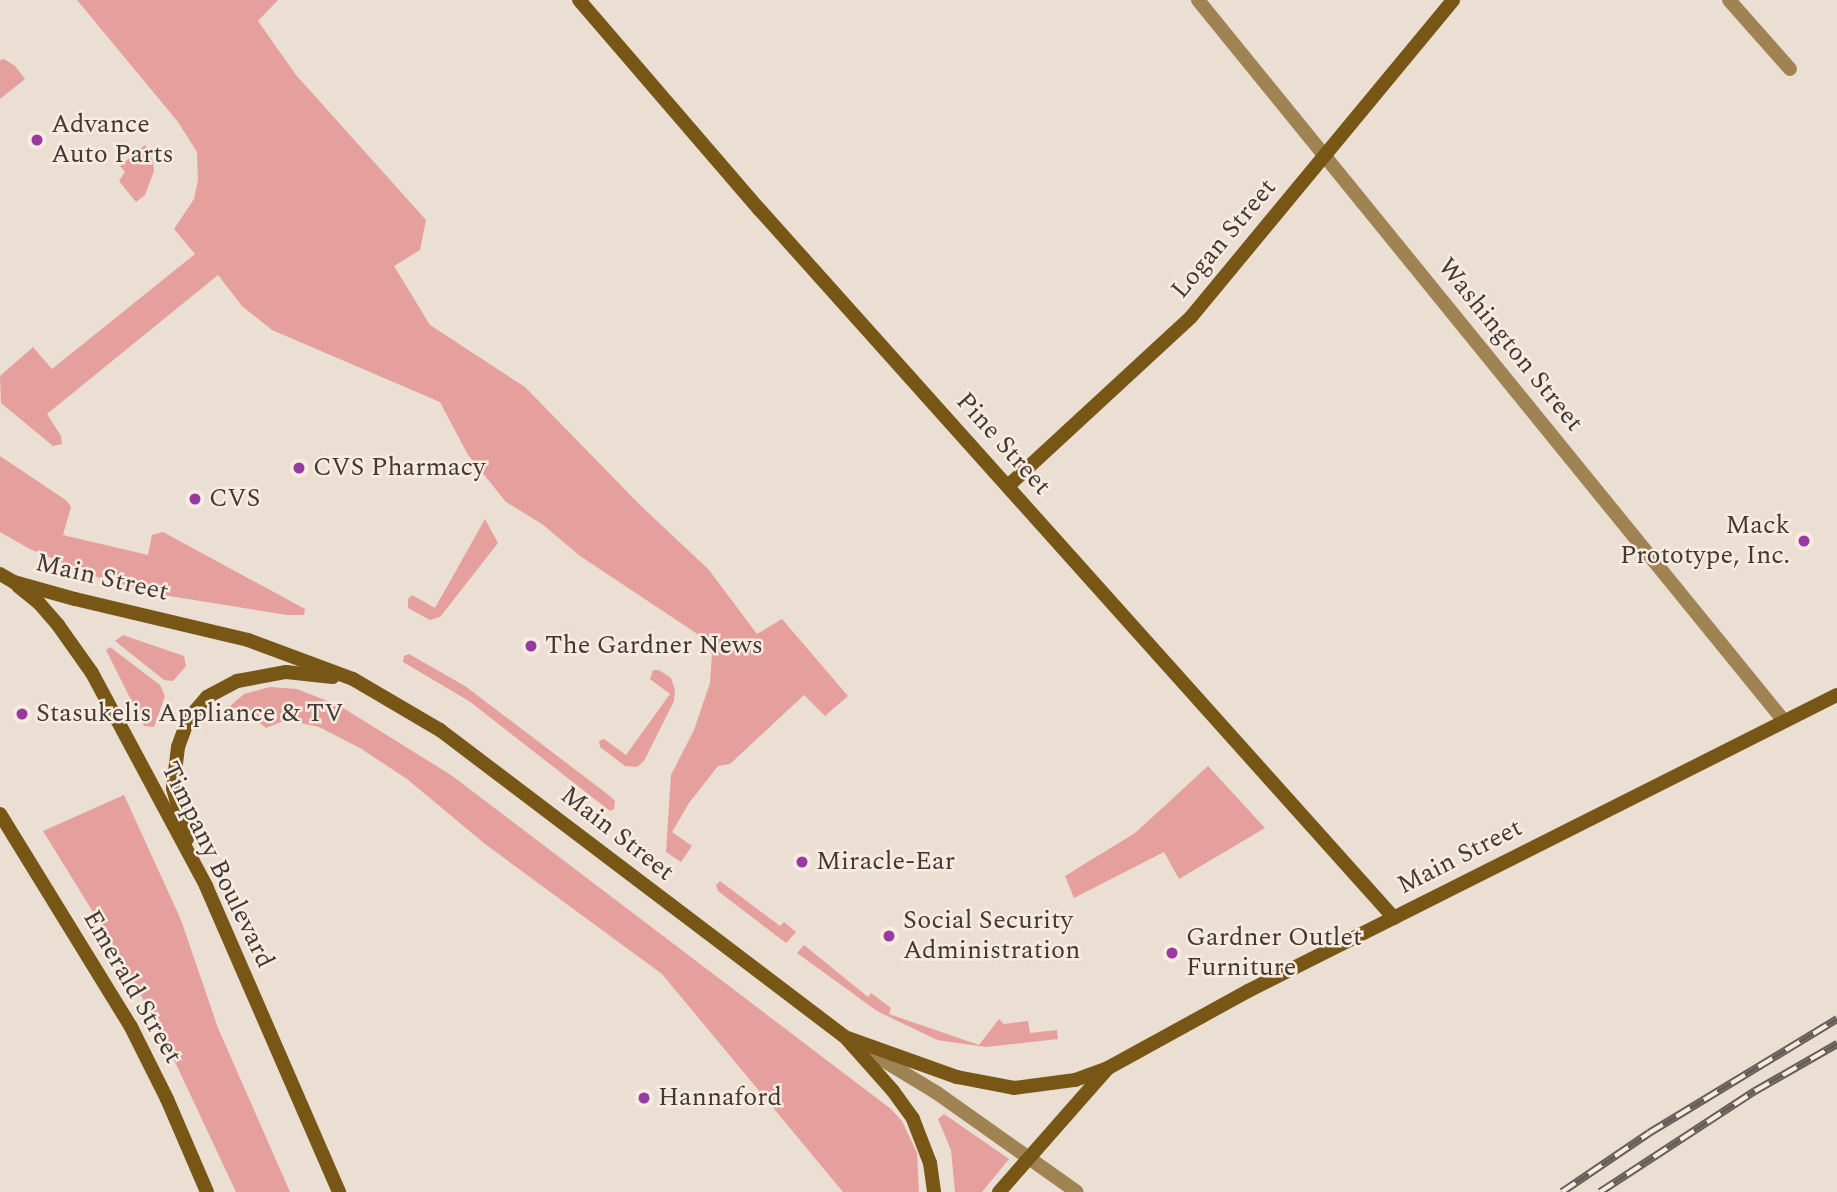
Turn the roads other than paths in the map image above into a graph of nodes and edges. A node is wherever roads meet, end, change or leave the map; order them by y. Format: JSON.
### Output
{"nodes":[{"id":1,"x":579,"y":0,"type":"edge"},
{"id":2,"x":1198,"y":0,"type":"edge"},
{"id":3,"x":1452,"y":0,"type":"edge"},
{"id":4,"x":1729,"y":0,"type":"edge"},
{"id":5,"x":1790,"y":69,"type":"dead end"},
{"id":6,"x":1326,"y":157,"type":"junction"},
{"id":7,"x":1008,"y":486,"type":"junction"},
{"id":8,"x":0,"y":574,"type":"edge"},
{"id":9,"x":14,"y":582,"type":"junction"},
{"id":10,"x":353,"y":679,"type":"junction"},
{"id":11,"x":1837,"y":695,"type":"edge"},
{"id":12,"x":1784,"y":721,"type":"junction"},
{"id":13,"x":1,"y":817,"type":"edge"},
{"id":14,"x":206,"y":886,"type":"junction"},
{"id":15,"x":1394,"y":918,"type":"junction"},
{"id":16,"x":845,"y":1037,"type":"junction"},
{"id":17,"x":1108,"y":1068,"type":"junction"},
{"id":18,"x":1029,"y":1158,"type":"junction"},
{"id":19,"x":207,"y":1192,"type":"edge"},
{"id":20,"x":339,"y":1192,"type":"edge"},
{"id":21,"x":934,"y":1192,"type":"edge"},
{"id":22,"x":999,"y":1192,"type":"edge"},
{"id":23,"x":1077,"y":1192,"type":"edge"}],
"edges":[{"from":1,"to":7,"type":"main road","name":"Pine Street"},
{"from":2,"to":6,"type":"street","name":"Washington Street"},
{"from":3,"to":6,"type":"main road","name":"Logan Street"},
{"from":4,"to":5,"type":"street"},
{"from":6,"to":7,"type":"main road","name":"Logan Street"},
{"from":6,"to":12,"type":"street","name":"Washington Street"},
{"from":7,"to":15,"type":"main road","name":"Pine Street"},
{"from":8,"to":9,"type":"main road","name":"Main Street"},
{"from":9,"to":10,"type":"main road","name":"Main Street"},
{"from":9,"to":14,"type":"main road","name":"Timpany Boulevard"},
{"from":10,"to":14,"type":"main road","name":"Main Street"},
{"from":10,"to":16,"type":"main road","name":"Main Street"},
{"from":11,"to":12,"type":"main road","name":"Main Street"},
{"from":12,"to":15,"type":"main road","name":"Main Street"},
{"from":13,"to":19,"type":"main road","name":"Emerald Street"},
{"from":14,"to":20,"type":"main road","name":"Timpany Boulevard"},
{"from":15,"to":17,"type":"main road","name":"Main Street"},
{"from":16,"to":17,"type":"main road","name":"Main Street"},
{"from":16,"to":18,"type":"street","name":"Main Street"},
{"from":16,"to":21,"type":"main road"},
{"from":17,"to":18,"type":"main road","name":"Main Street"},
{"from":18,"to":22,"type":"main road"},
{"from":18,"to":23,"type":"street"}]}
